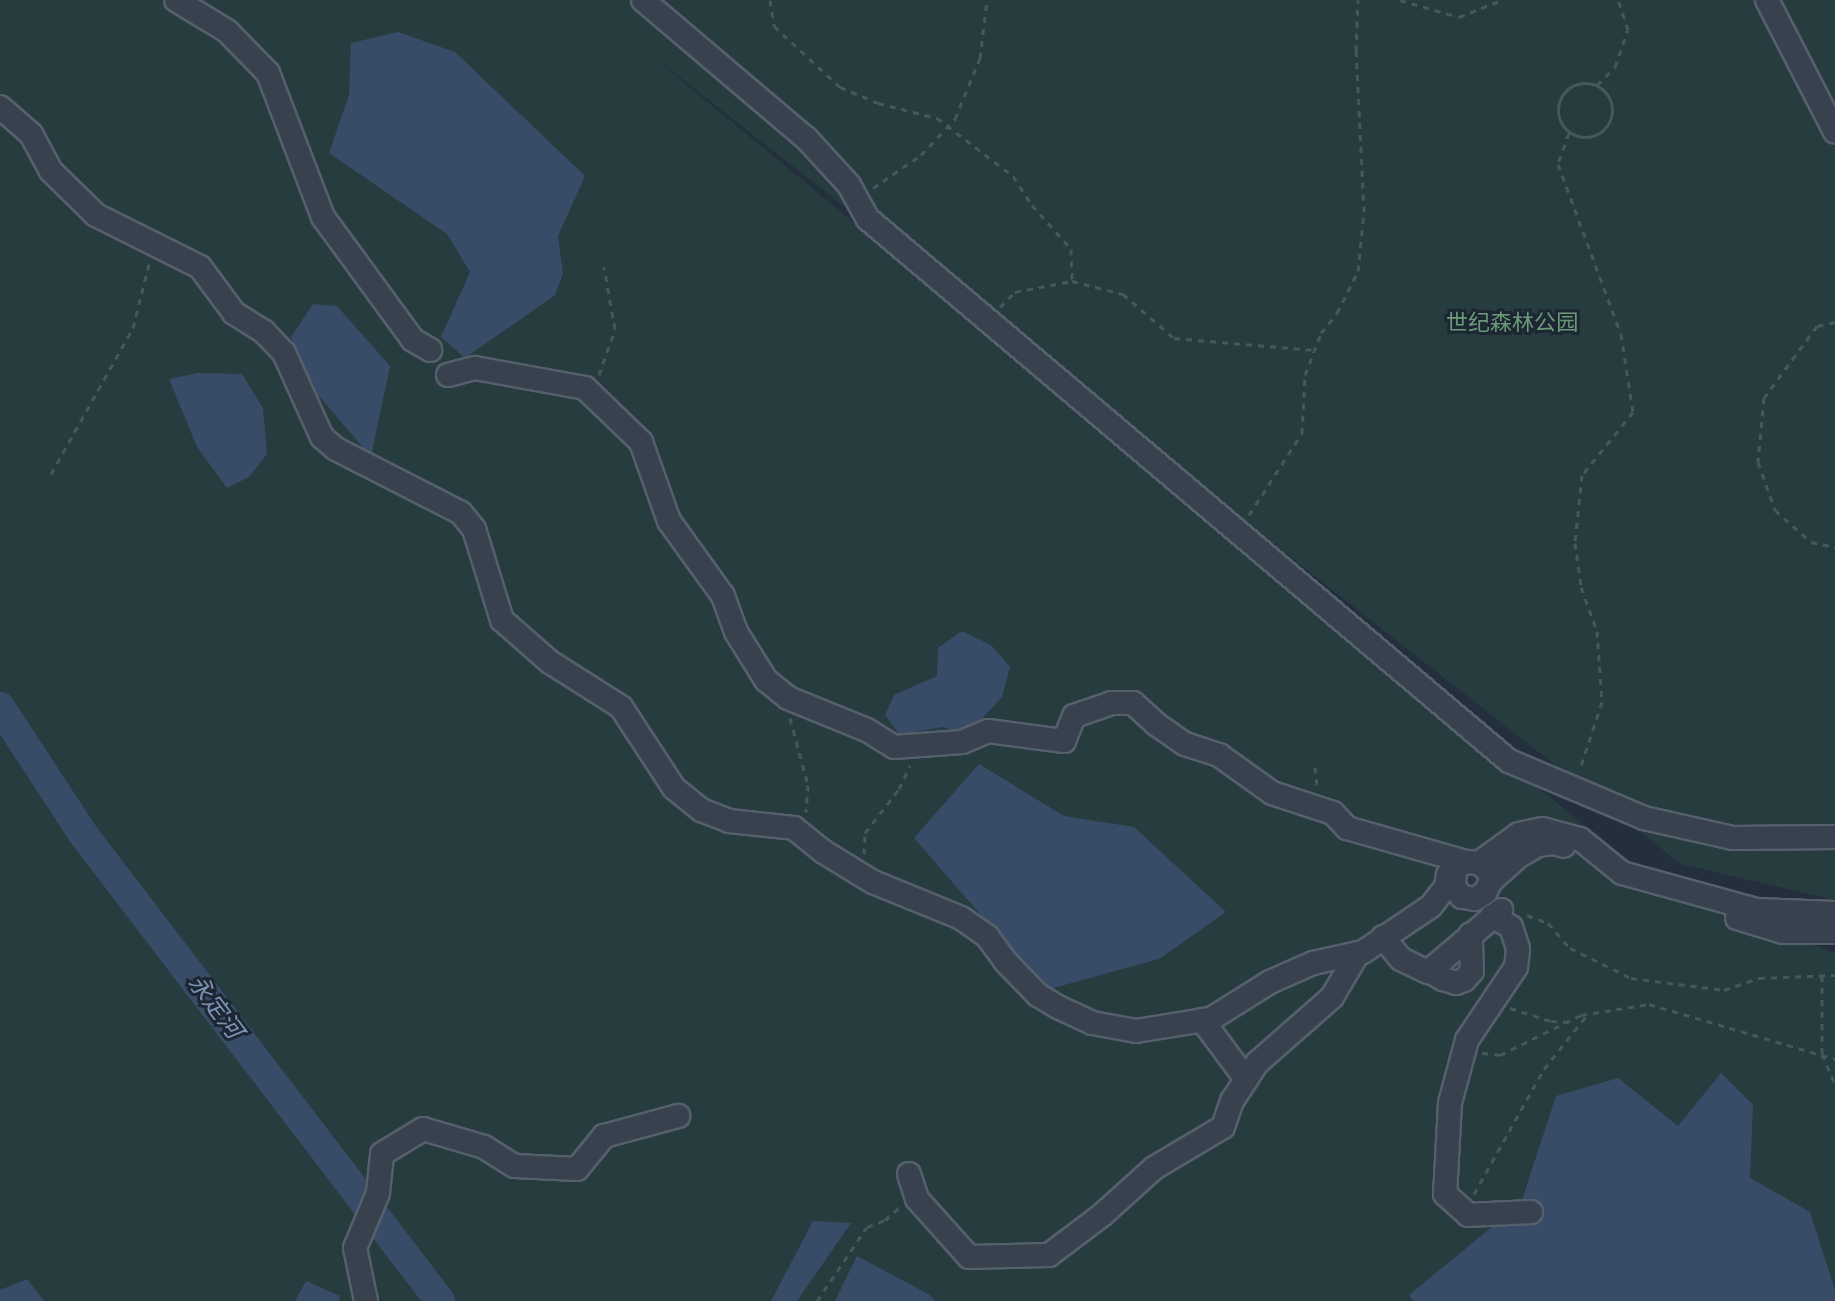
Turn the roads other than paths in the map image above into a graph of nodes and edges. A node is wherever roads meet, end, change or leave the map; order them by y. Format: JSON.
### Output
{"nodes":[{"id":1,"x":176,"y":0,"type":"edge"},
{"id":2,"x":643,"y":0,"type":"edge"},
{"id":3,"x":1767,"y":0,"type":"edge"},
{"id":4,"x":0,"y":107,"type":"edge"},
{"id":5,"x":1835,"y":132,"type":"edge"},
{"id":6,"x":430,"y":350,"type":"dead end"},
{"id":7,"x":448,"y":375,"type":"dead end"},
{"id":8,"x":1835,"y":837,"type":"edge"},
{"id":9,"x":1473,"y":869,"type":"junction"},
{"id":10,"x":1835,"y":913,"type":"edge"},
{"id":11,"x":1835,"y":932,"type":"edge"},
{"id":12,"x":1471,"y":934,"type":"junction"},
{"id":13,"x":1383,"y":937,"type":"junction"},
{"id":14,"x":1358,"y":953,"type":"junction"},
{"id":15,"x":1429,"y":971,"type":"junction"},
{"id":16,"x":1202,"y":1020,"type":"junction"},
{"id":17,"x":1246,"y":1079,"type":"junction"},
{"id":18,"x":678,"y":1116,"type":"dead end"},
{"id":19,"x":912,"y":1183,"type":"road end"},
{"id":20,"x":1531,"y":1212,"type":"dead end"},
{"id":21,"x":366,"y":1301,"type":"edge"}],
"edges":[{"from":1,"to":6,"type":"lane"},
{"from":2,"to":8,"type":"lane"},
{"from":3,"to":5,"type":"lane"},
{"from":4,"to":16,"type":"lane"},
{"from":7,"to":9,"type":"lane"},
{"from":9,"to":10,"type":"lane"},
{"from":9,"to":11,"type":"lane"},
{"from":9,"to":13,"type":"lane"},
{"from":12,"to":15,"type":"lane"},
{"from":12,"to":15,"type":"lane"},
{"from":12,"to":20,"type":"lane"},
{"from":13,"to":14,"type":"lane"},
{"from":13,"to":15,"type":"lane"},
{"from":14,"to":16,"type":"lane"},
{"from":14,"to":17,"type":"lane"},
{"from":16,"to":17,"type":"lane"},
{"from":17,"to":19,"type":"lane"},
{"from":18,"to":21,"type":"lane"}]}
